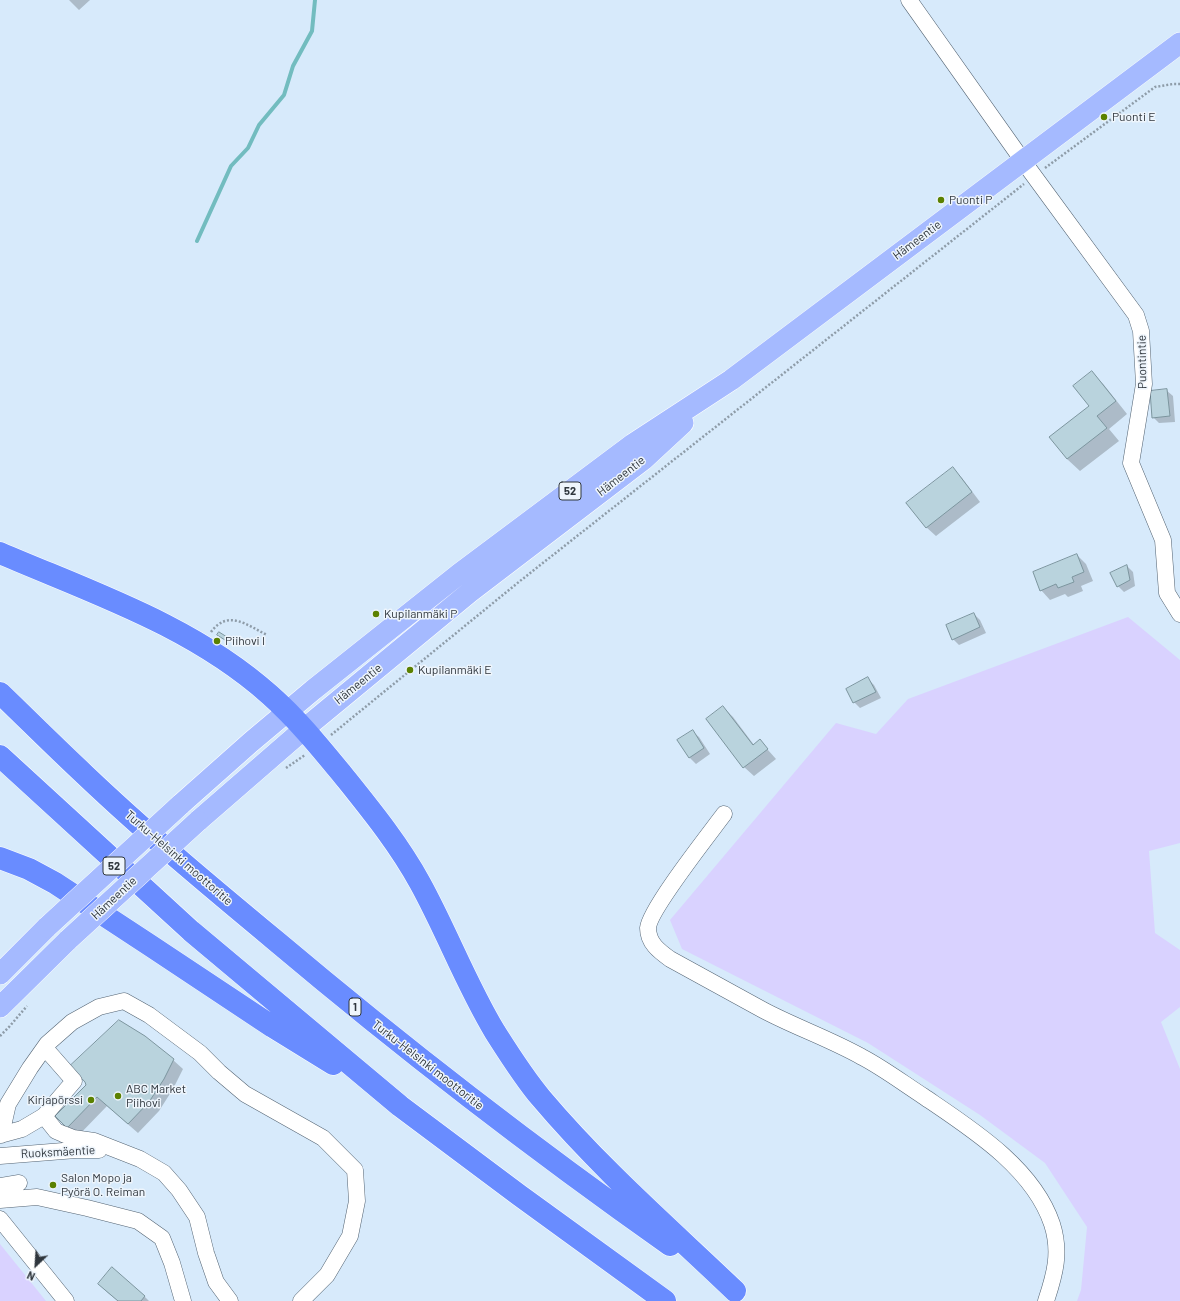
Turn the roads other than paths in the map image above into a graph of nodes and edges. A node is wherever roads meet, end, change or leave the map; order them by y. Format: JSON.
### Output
{"nodes":[{"id":1,"x":909,"y":0,"type":"edge"},
{"id":2,"x":1180,"y":43,"type":"edge"},
{"id":3,"x":1029,"y":168,"type":"junction"},
{"id":4,"x":731,"y":380,"type":"junction"},
{"id":5,"x":0,"y":553,"type":"edge"},
{"id":6,"x":1180,"y":614,"type":"edge"},
{"id":7,"x":0,"y":693,"type":"edge"},
{"id":8,"x":288,"y":712,"type":"junction"},
{"id":9,"x":304,"y":729,"type":"junction"},
{"id":10,"x":0,"y":756,"type":"edge"},
{"id":11,"x":724,"y":814,"type":"dead end"},
{"id":12,"x":0,"y":858,"type":"edge"},
{"id":13,"x":0,"y":974,"type":"edge"},
{"id":14,"x":0,"y":1007,"type":"edge"},
{"id":15,"x":45,"y":1048,"type":"junction"},
{"id":16,"x":400,"y":1106,"type":"junction"},
{"id":17,"x":44,"y":1116,"type":"junction"},
{"id":18,"x":56,"y":1131,"type":"junction"},
{"id":19,"x":0,"y":1135,"type":"edge"},
{"id":20,"x":117,"y":1150,"type":"junction"},
{"id":21,"x":40,"y":1152,"type":"junction"},
{"id":22,"x":0,"y":1156,"type":"edge"},
{"id":23,"x":19,"y":1183,"type":"dead end"},
{"id":24,"x":0,"y":1186,"type":"edge"},
{"id":25,"x":0,"y":1200,"type":"edge"},
{"id":26,"x":0,"y":1218,"type":"edge"},
{"id":27,"x":743,"y":1296,"type":"edge"},
{"id":28,"x":66,"y":1301,"type":"edge"},
{"id":29,"x":183,"y":1301,"type":"edge"},
{"id":30,"x":230,"y":1301,"type":"edge"},
{"id":31,"x":301,"y":1301,"type":"edge"},
{"id":32,"x":665,"y":1301,"type":"edge"},
{"id":33,"x":1046,"y":1301,"type":"edge"}],
"edges":[{"from":1,"to":3,"type":"street","name":"Puontintie"},
{"from":2,"to":3,"type":"main road","name":"Hämeentie","number":"52"},
{"from":3,"to":4,"type":"main road","name":"Hämeentie","number":"52"},
{"from":3,"to":6,"type":"street","name":"Puontintie"},
{"from":4,"to":8,"type":"main road","name":"Hämeentie","number":"52"},
{"from":4,"to":9,"type":"main road","name":"Hämeentie","number":"52"},
{"from":5,"to":8,"type":"highway"},
{"from":7,"to":27,"type":"highway","name":"Turku-Helsinki moottoritie","number":"1"},
{"from":8,"to":9,"type":"highway"},
{"from":8,"to":13,"type":"main road","name":"Hämeentie","number":"52","bridge":true},
{"from":9,"to":14,"type":"main road","name":"Hämeentie","number":"52","bridge":true},
{"from":9,"to":27,"type":"highway"},
{"from":10,"to":16,"type":"highway"},
{"from":11,"to":33,"type":"street"},
{"from":12,"to":16,"type":"highway"},
{"from":15,"to":17,"type":"street"},
{"from":15,"to":19,"type":"street"},
{"from":15,"to":31,"type":"street"},
{"from":16,"to":32,"type":"highway"},
{"from":17,"to":18,"type":"street","name":"Ruoksmäentie"},
{"from":17,"to":19,"type":"street","name":"Ruoksmäentie"},
{"from":18,"to":20,"type":"street","name":"Ruoksmäentie"},
{"from":18,"to":21,"type":"street"},
{"from":20,"to":21,"type":"street","name":"Ruoksmäentie"},
{"from":20,"to":30,"type":"street","name":"Ruoksmäentie"},
{"from":21,"to":22,"type":"street","name":"Ruoksmäentie"},
{"from":23,"to":24,"type":"street"},
{"from":25,"to":29,"type":"street"},
{"from":26,"to":28,"type":"street"}]}
